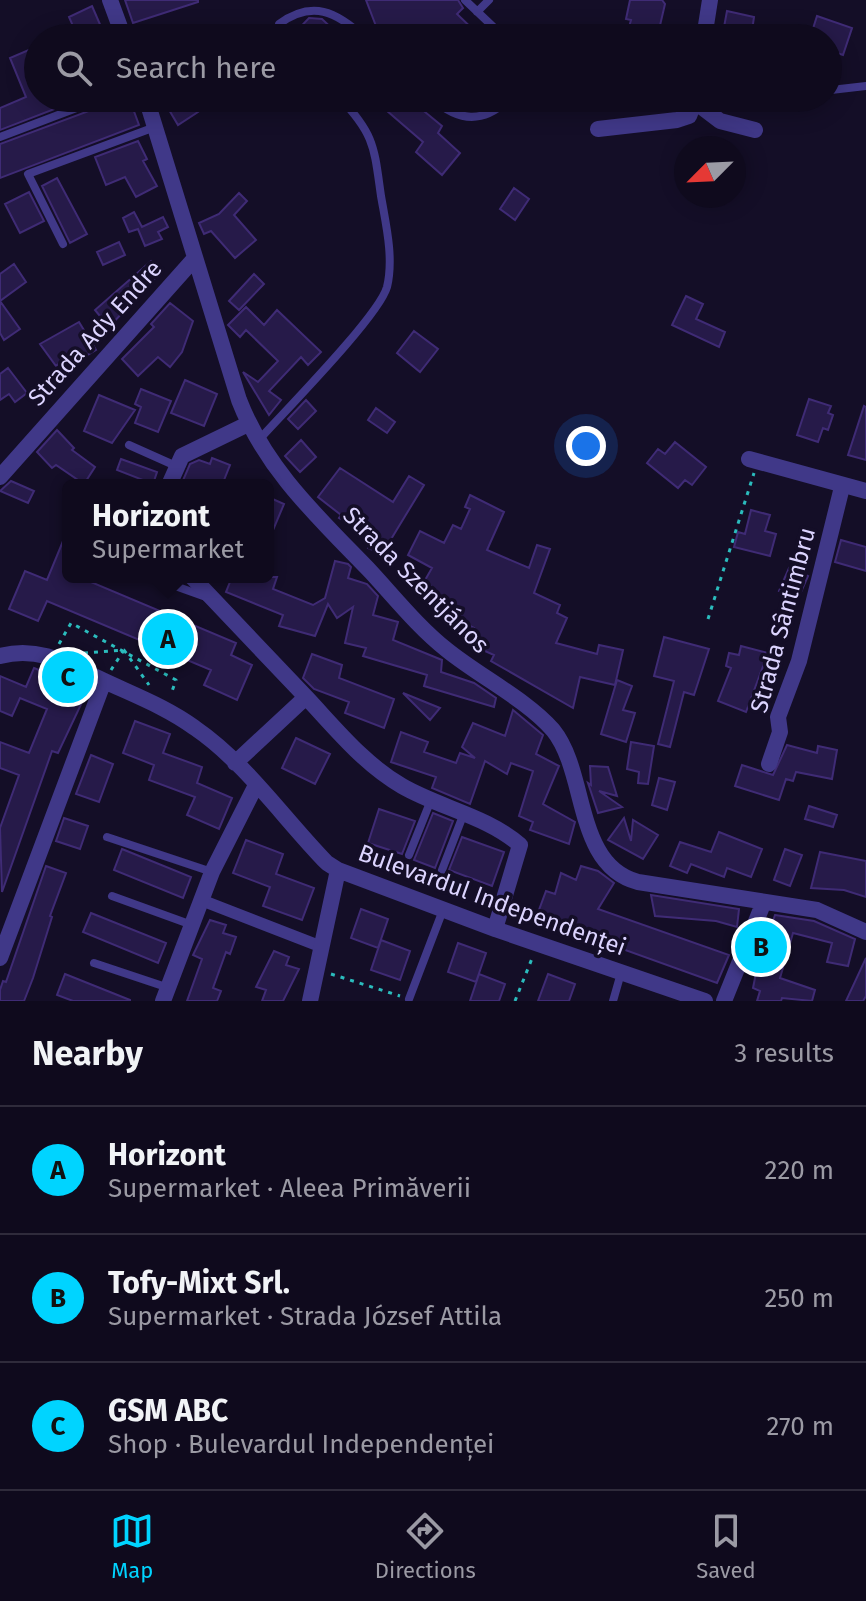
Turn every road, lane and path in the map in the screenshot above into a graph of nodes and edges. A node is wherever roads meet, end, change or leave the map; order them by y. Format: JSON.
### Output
{"nodes":[{"id":1,"x":110,"y":0,"type":"edge"},
{"id":2,"x":465,"y":0,"type":"edge"},
{"id":3,"x":489,"y":0,"type":"edge"},
{"id":4,"x":710,"y":0,"type":"edge"},
{"id":5,"x":477,"y":12,"type":"junction"},
{"id":6,"x":119,"y":24,"type":"edge"},
{"id":7,"x":279,"y":24,"type":"edge"},
{"id":8,"x":350,"y":24,"type":"edge"},
{"id":9,"x":490,"y":24,"type":"edge"},
{"id":10,"x":706,"y":24,"type":"edge"},
{"id":11,"x":866,"y":86,"type":"edge"},
{"id":12,"x":842,"y":89,"type":"edge"},
{"id":13,"x":66,"y":112,"type":"edge"},
{"id":14,"x":150,"y":112,"type":"edge"},
{"id":15,"x":353,"y":112,"type":"edge"},
{"id":16,"x":449,"y":112,"type":"edge"},
{"id":17,"x":491,"y":112,"type":"edge"},
{"id":18,"x":691,"y":112,"type":"edge"},
{"id":19,"x":710,"y":112,"type":"edge"},
{"id":20,"x":155,"y":127,"type":"junction"},
{"id":21,"x":598,"y":129,"type":"dead end"},
{"id":22,"x":755,"y":130,"type":"dead end"},
{"id":23,"x":0,"y":137,"type":"edge"},
{"id":24,"x":63,"y":244,"type":"dead end"},
{"id":25,"x":195,"y":258,"type":"junction"},
{"id":26,"x":248,"y":424,"type":"junction"},
{"id":27,"x":257,"y":441,"type":"junction"},
{"id":28,"x":129,"y":445,"type":"dead end"},
{"id":29,"x":754,"y":460,"type":"joint"},
{"id":30,"x":176,"y":466,"type":"junction"},
{"id":31,"x":0,"y":477,"type":"edge"},
{"id":32,"x":171,"y":479,"type":"edge"},
{"id":33,"x":842,"y":487,"type":"junction"},
{"id":34,"x":866,"y":491,"type":"edge"},
{"id":35,"x":166,"y":583,"type":"edge"},
{"id":36,"x":197,"y":583,"type":"edge"},
{"id":37,"x":210,"y":599,"type":"junction"},
{"id":38,"x":708,"y":619,"type":"dead end"},
{"id":39,"x":124,"y":650,"type":"junction"},
{"id":40,"x":81,"y":653,"type":"dead end"},
{"id":41,"x":0,"y":656,"type":"edge"},
{"id":42,"x":52,"y":656,"type":"junction"},
{"id":43,"x":176,"y":680,"type":"dead end"},
{"id":44,"x":104,"y":681,"type":"junction"},
{"id":45,"x":306,"y":697,"type":"junction"},
{"id":46,"x":165,"y":708,"type":"junction"},
{"id":47,"x":235,"y":763,"type":"junction"},
{"id":48,"x":769,"y":764,"type":"dead end"},
{"id":49,"x":256,"y":785,"type":"junction"},
{"id":50,"x":431,"y":800,"type":"junction"},
{"id":51,"x":464,"y":813,"type":"junction"},
{"id":52,"x":107,"y":837,"type":"dead end"},
{"id":53,"x":409,"y":855,"type":"dead end"},
{"id":54,"x":338,"y":870,"type":"junction"},
{"id":55,"x":442,"y":870,"type":"dead end"},
{"id":56,"x":212,"y":872,"type":"junction"},
{"id":57,"x":112,"y":896,"type":"dead end"},
{"id":58,"x":201,"y":900,"type":"junction"},
{"id":59,"x":763,"y":904,"type":"junction"},
{"id":60,"x":443,"y":910,"type":"junction"},
{"id":61,"x":192,"y":925,"type":"junction"},
{"id":62,"x":495,"y":929,"type":"junction"},
{"id":63,"x":866,"y":932,"type":"edge"},
{"id":64,"x":539,"y":944,"type":"junction"},
{"id":65,"x":322,"y":947,"type":"junction"},
{"id":66,"x":0,"y":958,"type":"edge"},
{"id":67,"x":94,"y":963,"type":"dead end"},
{"id":68,"x":317,"y":970,"type":"junction"},
{"id":69,"x":621,"y":973,"type":"junction"},
{"id":70,"x":166,"y":995,"type":"edge"},
{"id":71,"x":409,"y":999,"type":"joint"},
{"id":72,"x":310,"y":1001,"type":"edge"},
{"id":73,"x":515,"y":1001,"type":"edge"},
{"id":74,"x":613,"y":1001,"type":"edge"},
{"id":75,"x":705,"y":1001,"type":"edge"},
{"id":76,"x":724,"y":1001,"type":"edge"}],
"edges":[{"from":1,"to":6,"type":"street"},
{"from":2,"to":5,"type":"lane"},
{"from":3,"to":5,"type":"lane"},
{"from":4,"to":10,"type":"street"},
{"from":5,"to":9,"type":"lane"},
{"from":7,"to":8,"type":"lane"},
{"from":11,"to":12,"type":"lane"},
{"from":13,"to":23,"type":"lane"},
{"from":14,"to":20,"type":"street","name":"Strada Szentjános"},
{"from":15,"to":27,"type":"lane"},
{"from":16,"to":17,"type":"lane"},
{"from":18,"to":21,"type":"street"},
{"from":19,"to":22,"type":"street"},
{"from":20,"to":24,"type":"lane"},
{"from":20,"to":25,"type":"street","name":"Strada Szentjános"},
{"from":25,"to":26,"type":"street","name":"Strada Szentjános"},
{"from":25,"to":31,"type":"street","name":"Strada Ady Endre"},
{"from":26,"to":27,"type":"street","name":"Strada Szentjános"},
{"from":26,"to":30,"type":"street"},
{"from":27,"to":59,"type":"street","name":"Strada Szentjános"},
{"from":28,"to":30,"type":"lane"},
{"from":29,"to":33,"type":"street"},
{"from":29,"to":38,"type":"path"},
{"from":30,"to":32,"type":"street"},
{"from":33,"to":34,"type":"street"},
{"from":33,"to":48,"type":"street","name":"Strada Sântimbru"},
{"from":35,"to":37,"type":"lane"},
{"from":36,"to":37,"type":"street"},
{"from":37,"to":45,"type":"street"},
{"from":39,"to":40,"type":"path"},
{"from":39,"to":42,"type":"path"},
{"from":39,"to":43,"type":"path"},
{"from":39,"to":44,"type":"path"},
{"from":39,"to":46,"type":"path"},
{"from":41,"to":42,"type":"street","name":"Bulevardul Independenței"},
{"from":42,"to":44,"type":"street","name":"Bulevardul Independenței"},
{"from":44,"to":46,"type":"street","name":"Bulevardul Independenței"},
{"from":44,"to":66,"type":"street"},
{"from":45,"to":47,"type":"street"},
{"from":45,"to":50,"type":"street"},
{"from":46,"to":47,"type":"street","name":"Bulevardul Independenței"},
{"from":47,"to":49,"type":"street","name":"Bulevardul Independenței"},
{"from":49,"to":54,"type":"street","name":"Bulevardul Independenței"},
{"from":49,"to":56,"type":"street"},
{"from":50,"to":51,"type":"street"},
{"from":50,"to":53,"type":"lane"},
{"from":51,"to":55,"type":"lane"},
{"from":51,"to":62,"type":"street"},
{"from":52,"to":56,"type":"lane"},
{"from":54,"to":60,"type":"street","name":"Bulevardul Independenței"},
{"from":54,"to":65,"type":"street"},
{"from":56,"to":58,"type":"street"},
{"from":57,"to":61,"type":"lane"},
{"from":58,"to":61,"type":"street"},
{"from":58,"to":65,"type":"street"},
{"from":59,"to":63,"type":"street","name":"Strada Szentjános"},
{"from":59,"to":76,"type":"street"},
{"from":60,"to":62,"type":"street","name":"Bulevardul Independenței"},
{"from":60,"to":71,"type":"lane"},
{"from":61,"to":70,"type":"street"},
{"from":62,"to":64,"type":"street","name":"Bulevardul Independenței"},
{"from":64,"to":69,"type":"street","name":"Bulevardul Independenței"},
{"from":64,"to":73,"type":"path"},
{"from":65,"to":68,"type":"street"},
{"from":67,"to":70,"type":"lane"},
{"from":68,"to":71,"type":"path"},
{"from":68,"to":72,"type":"street"},
{"from":69,"to":74,"type":"lane"},
{"from":69,"to":75,"type":"street","name":"Bulevardul Independenței"}]}
